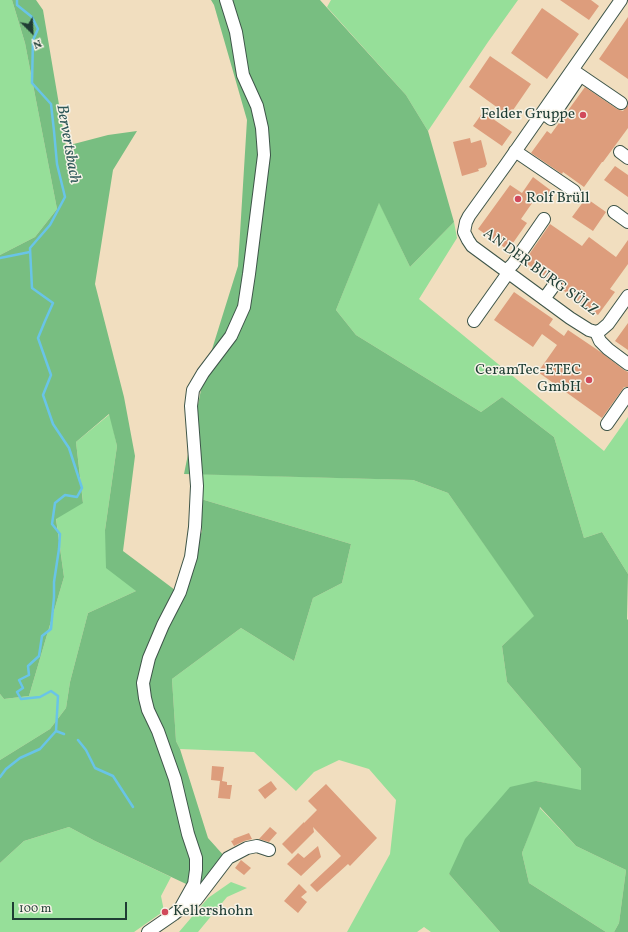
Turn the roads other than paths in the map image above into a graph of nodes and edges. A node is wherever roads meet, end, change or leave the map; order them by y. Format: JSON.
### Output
{"nodes":[{"id":1,"x":226,"y":0,"type":"edge"},
{"id":2,"x":621,"y":0,"type":"edge"},
{"id":3,"x":576,"y":73,"type":"junction"},
{"id":4,"x":621,"y":103,"type":"dead end"},
{"id":5,"x":515,"y":151,"type":"junction"},
{"id":6,"x":574,"y":191,"type":"dead end"},
{"id":7,"x":614,"y":212,"type":"dead end"},
{"id":8,"x":544,"y":219,"type":"dead end"},
{"id":9,"x":628,"y":222,"type":"edge"},
{"id":10,"x":507,"y":272,"type":"junction"},
{"id":11,"x":555,"y":284,"type":"dead end"},
{"id":12,"x":544,"y":299,"type":"junction"},
{"id":13,"x":627,"y":300,"type":"edge"},
{"id":14,"x":474,"y":321,"type":"dead end"},
{"id":15,"x":596,"y":332,"type":"junction"},
{"id":16,"x":628,"y":364,"type":"edge"},
{"id":17,"x":628,"y":394,"type":"edge"},
{"id":18,"x":607,"y":424,"type":"dead end"},
{"id":19,"x":269,"y":850,"type":"dead end"},
{"id":20,"x":180,"y":909,"type":"junction"},
{"id":21,"x":148,"y":932,"type":"edge"}],
"edges":[{"from":1,"to":20,"type":"street"},
{"from":2,"to":3,"type":"street","name":"AN DER BURG SÜLZ"},
{"from":3,"to":4,"type":"street"},
{"from":3,"to":5,"type":"street","name":"AN DER BURG SÜLZ"},
{"from":5,"to":6,"type":"street"},
{"from":5,"to":10,"type":"street","name":"AN DER BURG SÜLZ"},
{"from":7,"to":9,"type":"street"},
{"from":8,"to":10,"type":"street"},
{"from":10,"to":12,"type":"street","name":"AN DER BURG SÜLZ"},
{"from":10,"to":14,"type":"street"},
{"from":11,"to":12,"type":"street"},
{"from":12,"to":15,"type":"street","name":"AN DER BURG SÜLZ"},
{"from":13,"to":15,"type":"street","name":"AN DER BURG SÜLZ"},
{"from":15,"to":16,"type":"street"},
{"from":17,"to":18,"type":"street"},
{"from":19,"to":20,"type":"street"},
{"from":20,"to":21,"type":"street"}]}
